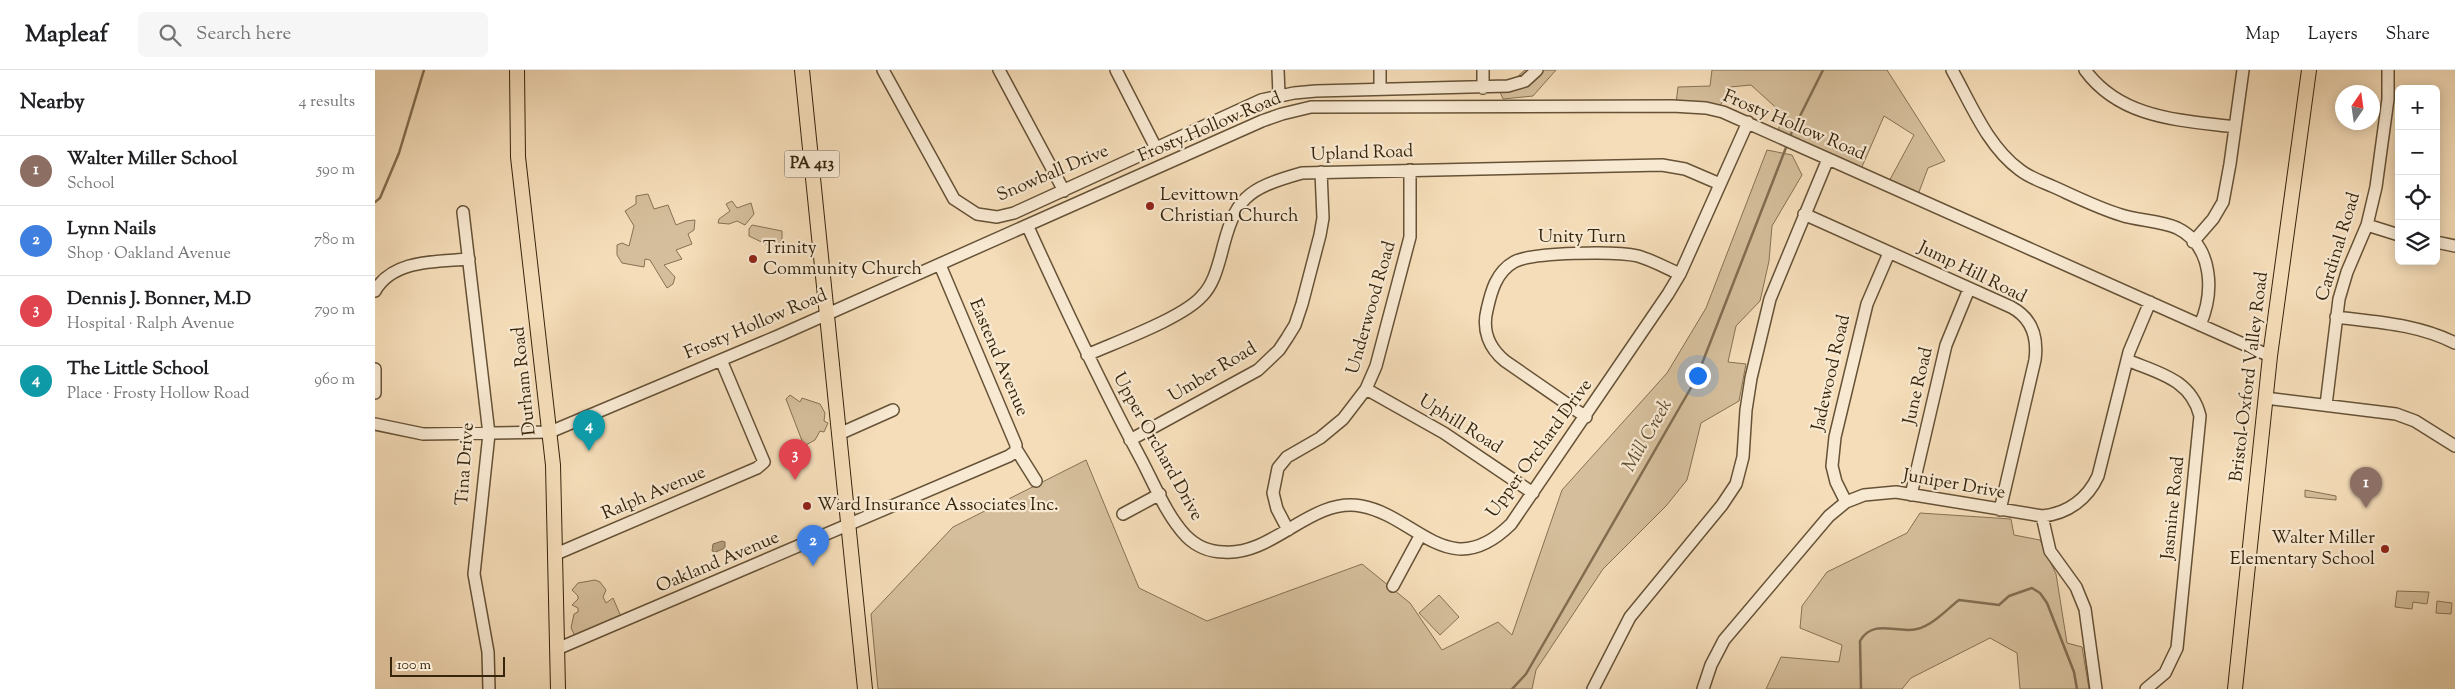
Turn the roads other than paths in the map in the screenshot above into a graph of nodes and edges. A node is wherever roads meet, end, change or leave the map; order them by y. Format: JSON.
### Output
{"nodes":[{"id":1,"x":517,"y":70,"type":"edge"},
{"id":2,"x":802,"y":70,"type":"edge"},
{"id":3,"x":883,"y":70,"type":"edge"},
{"id":4,"x":999,"y":70,"type":"edge"},
{"id":5,"x":1115,"y":70,"type":"edge"},
{"id":6,"x":1278,"y":70,"type":"edge"},
{"id":7,"x":1380,"y":70,"type":"edge"},
{"id":8,"x":1483,"y":70,"type":"edge"},
{"id":9,"x":1537,"y":70,"type":"edge"},
{"id":10,"x":1952,"y":70,"type":"edge"},
{"id":11,"x":2085,"y":70,"type":"edge"},
{"id":12,"x":2243,"y":70,"type":"edge"},
{"id":13,"x":2309,"y":70,"type":"edge"},
{"id":14,"x":2387,"y":70,"type":"edge"},
{"id":15,"x":1483,"y":88,"type":"junction"},
{"id":16,"x":1381,"y":89,"type":"junction"},
{"id":17,"x":1279,"y":95,"type":"junction"},
{"id":18,"x":1748,"y":122,"type":"junction"},
{"id":19,"x":2235,"y":128,"type":"junction"},
{"id":20,"x":1156,"y":148,"type":"junction"},
{"id":21,"x":1828,"y":159,"type":"junction"},
{"id":22,"x":1410,"y":170,"type":"junction"},
{"id":23,"x":1321,"y":172,"type":"junction"},
{"id":24,"x":1720,"y":184,"type":"junction"},
{"id":25,"x":1064,"y":191,"type":"junction"},
{"id":26,"x":463,"y":212,"type":"dead end"},
{"id":27,"x":1804,"y":214,"type":"junction"},
{"id":28,"x":2367,"y":225,"type":"junction"},
{"id":29,"x":1028,"y":227,"type":"junction"},
{"id":30,"x":2395,"y":234,"type":"edge"},
{"id":31,"x":2193,"y":242,"type":"junction"},
{"id":32,"x":2440,"y":243,"type":"edge"},
{"id":33,"x":2455,"y":246,"type":"edge"},
{"id":34,"x":1889,"y":253,"type":"junction"},
{"id":35,"x":469,"y":259,"type":"junction"},
{"id":36,"x":940,"y":265,"type":"junction"},
{"id":37,"x":1680,"y":274,"type":"junction"},
{"id":38,"x":1969,"y":289,"type":"junction"},
{"id":39,"x":375,"y":291,"type":"edge"},
{"id":40,"x":2150,"y":302,"type":"junction"},
{"id":41,"x":827,"y":314,"type":"junction"},
{"id":42,"x":2336,"y":317,"type":"junction"},
{"id":43,"x":2200,"y":325,"type":"junction"},
{"id":44,"x":2455,"y":343,"type":"edge"},
{"id":45,"x":1087,"y":355,"type":"junction"},
{"id":46,"x":2270,"y":356,"type":"junction"},
{"id":47,"x":721,"y":360,"type":"junction"},
{"id":48,"x":2127,"y":360,"type":"junction"},
{"id":49,"x":375,"y":369,"type":"edge"},
{"id":50,"x":1367,"y":389,"type":"junction"},
{"id":51,"x":375,"y":392,"type":"edge"},
{"id":52,"x":2265,"y":398,"type":"junction"},
{"id":53,"x":2326,"y":405,"type":"junction"},
{"id":54,"x":893,"y":410,"type":"dead end"},
{"id":55,"x":1586,"y":417,"type":"junction"},
{"id":56,"x":375,"y":424,"type":"edge"},
{"id":57,"x":550,"y":432,"type":"junction"},
{"id":58,"x":489,"y":434,"type":"junction"},
{"id":59,"x":839,"y":434,"type":"junction"},
{"id":60,"x":1130,"y":440,"type":"junction"},
{"id":61,"x":2455,"y":446,"type":"edge"},
{"id":62,"x":1016,"y":449,"type":"junction"},
{"id":63,"x":1036,"y":481,"type":"dead end"},
{"id":64,"x":1160,"y":494,"type":"junction"},
{"id":65,"x":1533,"y":494,"type":"junction"},
{"id":66,"x":1911,"y":495,"type":"junction"},
{"id":67,"x":1846,"y":502,"type":"junction"},
{"id":68,"x":2000,"y":510,"type":"junction"},
{"id":69,"x":1123,"y":514,"type":"dead end"},
{"id":70,"x":2043,"y":516,"type":"junction"},
{"id":71,"x":848,"y":526,"type":"junction"},
{"id":72,"x":1287,"y":530,"type":"junction"},
{"id":73,"x":1420,"y":536,"type":"junction"},
{"id":74,"x":556,"y":554,"type":"junction"},
{"id":75,"x":1393,"y":586,"type":"dead end"},
{"id":76,"x":557,"y":649,"type":"junction"},
{"id":77,"x":489,"y":689,"type":"edge"},
{"id":78,"x":558,"y":689,"type":"edge"},
{"id":79,"x":865,"y":689,"type":"edge"},
{"id":80,"x":1593,"y":689,"type":"edge"},
{"id":81,"x":1703,"y":689,"type":"edge"},
{"id":82,"x":2096,"y":689,"type":"edge"},
{"id":83,"x":2146,"y":689,"type":"edge"},
{"id":84,"x":2235,"y":689,"type":"edge"}],
"edges":[{"from":1,"to":57,"type":"main road","name":"Durham Road"},
{"from":2,"to":41,"type":"main road","number":"PA 413"},
{"from":3,"to":25,"type":"street","name":"Snowball Drive"},
{"from":4,"to":25,"type":"street"},
{"from":5,"to":20,"type":"street"},
{"from":6,"to":17,"type":"street"},
{"from":7,"to":16,"type":"street"},
{"from":8,"to":15,"type":"street"},
{"from":9,"to":15,"type":"street","name":"Snowball Drive"},
{"from":10,"to":31,"type":"street"},
{"from":11,"to":19,"type":"street"},
{"from":12,"to":19,"type":"street"},
{"from":13,"to":46,"type":"main road","name":"Bristol-Oxford Valley Road"},
{"from":14,"to":28,"type":"street","name":"Cardinal Road"},
{"from":15,"to":16,"type":"street","name":"Snowball Drive"},
{"from":16,"to":17,"type":"street","name":"Snowball Drive"},
{"from":17,"to":20,"type":"street","name":"Snowball Drive"},
{"from":18,"to":21,"type":"street","name":"Frosty Hollow Road"},
{"from":18,"to":24,"type":"street","name":"Upper Orchard Drive"},
{"from":18,"to":29,"type":"street","name":"Frosty Hollow Road"},
{"from":19,"to":31,"type":"street"},
{"from":20,"to":25,"type":"street","name":"Snowball Drive"},
{"from":21,"to":27,"type":"street"},
{"from":21,"to":40,"type":"street","name":"Frosty Hollow Road"},
{"from":22,"to":23,"type":"street","name":"Upland Road"},
{"from":22,"to":24,"type":"street","name":"Upland Road"},
{"from":22,"to":50,"type":"street","name":"Underwood Road"},
{"from":23,"to":45,"type":"street","name":"Upland Road"},
{"from":23,"to":60,"type":"street","name":"Umber Road"},
{"from":24,"to":37,"type":"street","name":"Upper Orchard Drive"},
{"from":26,"to":35,"type":"street","name":"Tina Drive"},
{"from":27,"to":34,"type":"street","name":"Jump Hill Road"},
{"from":27,"to":80,"type":"street"},
{"from":28,"to":30,"type":"street"},
{"from":28,"to":42,"type":"street","name":"Cardinal Road"},
{"from":29,"to":36,"type":"street","name":"Frosty Hollow Road"},
{"from":29,"to":45,"type":"street","name":"Upper Orchard Drive"},
{"from":31,"to":43,"type":"street"},
{"from":32,"to":33,"type":"street"},
{"from":34,"to":38,"type":"street","name":"Jump Hill Road"},
{"from":34,"to":67,"type":"street","name":"Jadewood Road"},
{"from":35,"to":39,"type":"street"},
{"from":35,"to":58,"type":"street","name":"Tina Drive"},
{"from":36,"to":41,"type":"street","name":"Frosty Hollow Road"},
{"from":36,"to":62,"type":"street","name":"Eastend Avenue"},
{"from":37,"to":55,"type":"street","name":"Upper Orchard Drive"},
{"from":37,"to":55,"type":"street","name":"Unity Turn"},
{"from":38,"to":66,"type":"street","name":"June Road"},
{"from":38,"to":68,"type":"street","name":"Jump Hill Road"},
{"from":40,"to":43,"type":"street","name":"Frosty Hollow Road"},
{"from":40,"to":48,"type":"street","name":"Juniper Drive"},
{"from":41,"to":47,"type":"street","name":"Frosty Hollow Road"},
{"from":41,"to":59,"type":"main road","number":"PA 413"},
{"from":42,"to":44,"type":"street"},
{"from":42,"to":53,"type":"street","name":"Cardinal Road"},
{"from":43,"to":46,"type":"street","name":"Frosty Hollow Road"},
{"from":45,"to":60,"type":"street","name":"Upper Orchard Drive"},
{"from":46,"to":52,"type":"main road","name":"Bristol-Oxford Valley Road"},
{"from":47,"to":57,"type":"street","name":"Frosty Hollow Road"},
{"from":47,"to":74,"type":"street","name":"Ralph Avenue"},
{"from":48,"to":70,"type":"street","name":"Juniper Drive"},
{"from":48,"to":83,"type":"street","name":"Jasmine Road"},
{"from":49,"to":51,"type":"street"},
{"from":50,"to":65,"type":"street","name":"Uphill Road"},
{"from":50,"to":72,"type":"street","name":"Underwood Road"},
{"from":52,"to":53,"type":"street"},
{"from":52,"to":84,"type":"main road","name":"Bristol-Oxford Valley Road"},
{"from":53,"to":61,"type":"street"},
{"from":54,"to":59,"type":"street"},
{"from":55,"to":65,"type":"street","name":"Upper Orchard Drive"},
{"from":56,"to":58,"type":"street","name":"Frosty Hollow Road"},
{"from":57,"to":58,"type":"street","name":"Frosty Hollow Road"},
{"from":57,"to":74,"type":"main road","name":"Durham Road"},
{"from":58,"to":77,"type":"street","name":"Tina Drive"},
{"from":59,"to":71,"type":"main road","number":"PA 413"},
{"from":60,"to":64,"type":"street","name":"Upper Orchard Drive"},
{"from":62,"to":63,"type":"street","name":"Eastend Avenue"},
{"from":62,"to":71,"type":"street","name":"Oakland Avenue"},
{"from":64,"to":69,"type":"street"},
{"from":64,"to":72,"type":"street","name":"Upper Orchard Drive"},
{"from":65,"to":73,"type":"street","name":"Upper Orchard Drive"},
{"from":66,"to":67,"type":"street","name":"Juniper Drive"},
{"from":66,"to":68,"type":"street","name":"Juniper Drive"},
{"from":67,"to":81,"type":"street","name":"Juniper Drive"},
{"from":68,"to":70,"type":"street","name":"Juniper Drive"},
{"from":70,"to":82,"type":"street"},
{"from":71,"to":76,"type":"street","name":"Oakland Avenue"},
{"from":71,"to":79,"type":"main road","number":"PA 413"},
{"from":72,"to":73,"type":"street","name":"Upper Orchard Drive"},
{"from":73,"to":75,"type":"street"},
{"from":74,"to":76,"type":"main road","name":"Durham Road"},
{"from":76,"to":78,"type":"main road","name":"Durham Road"}]}
